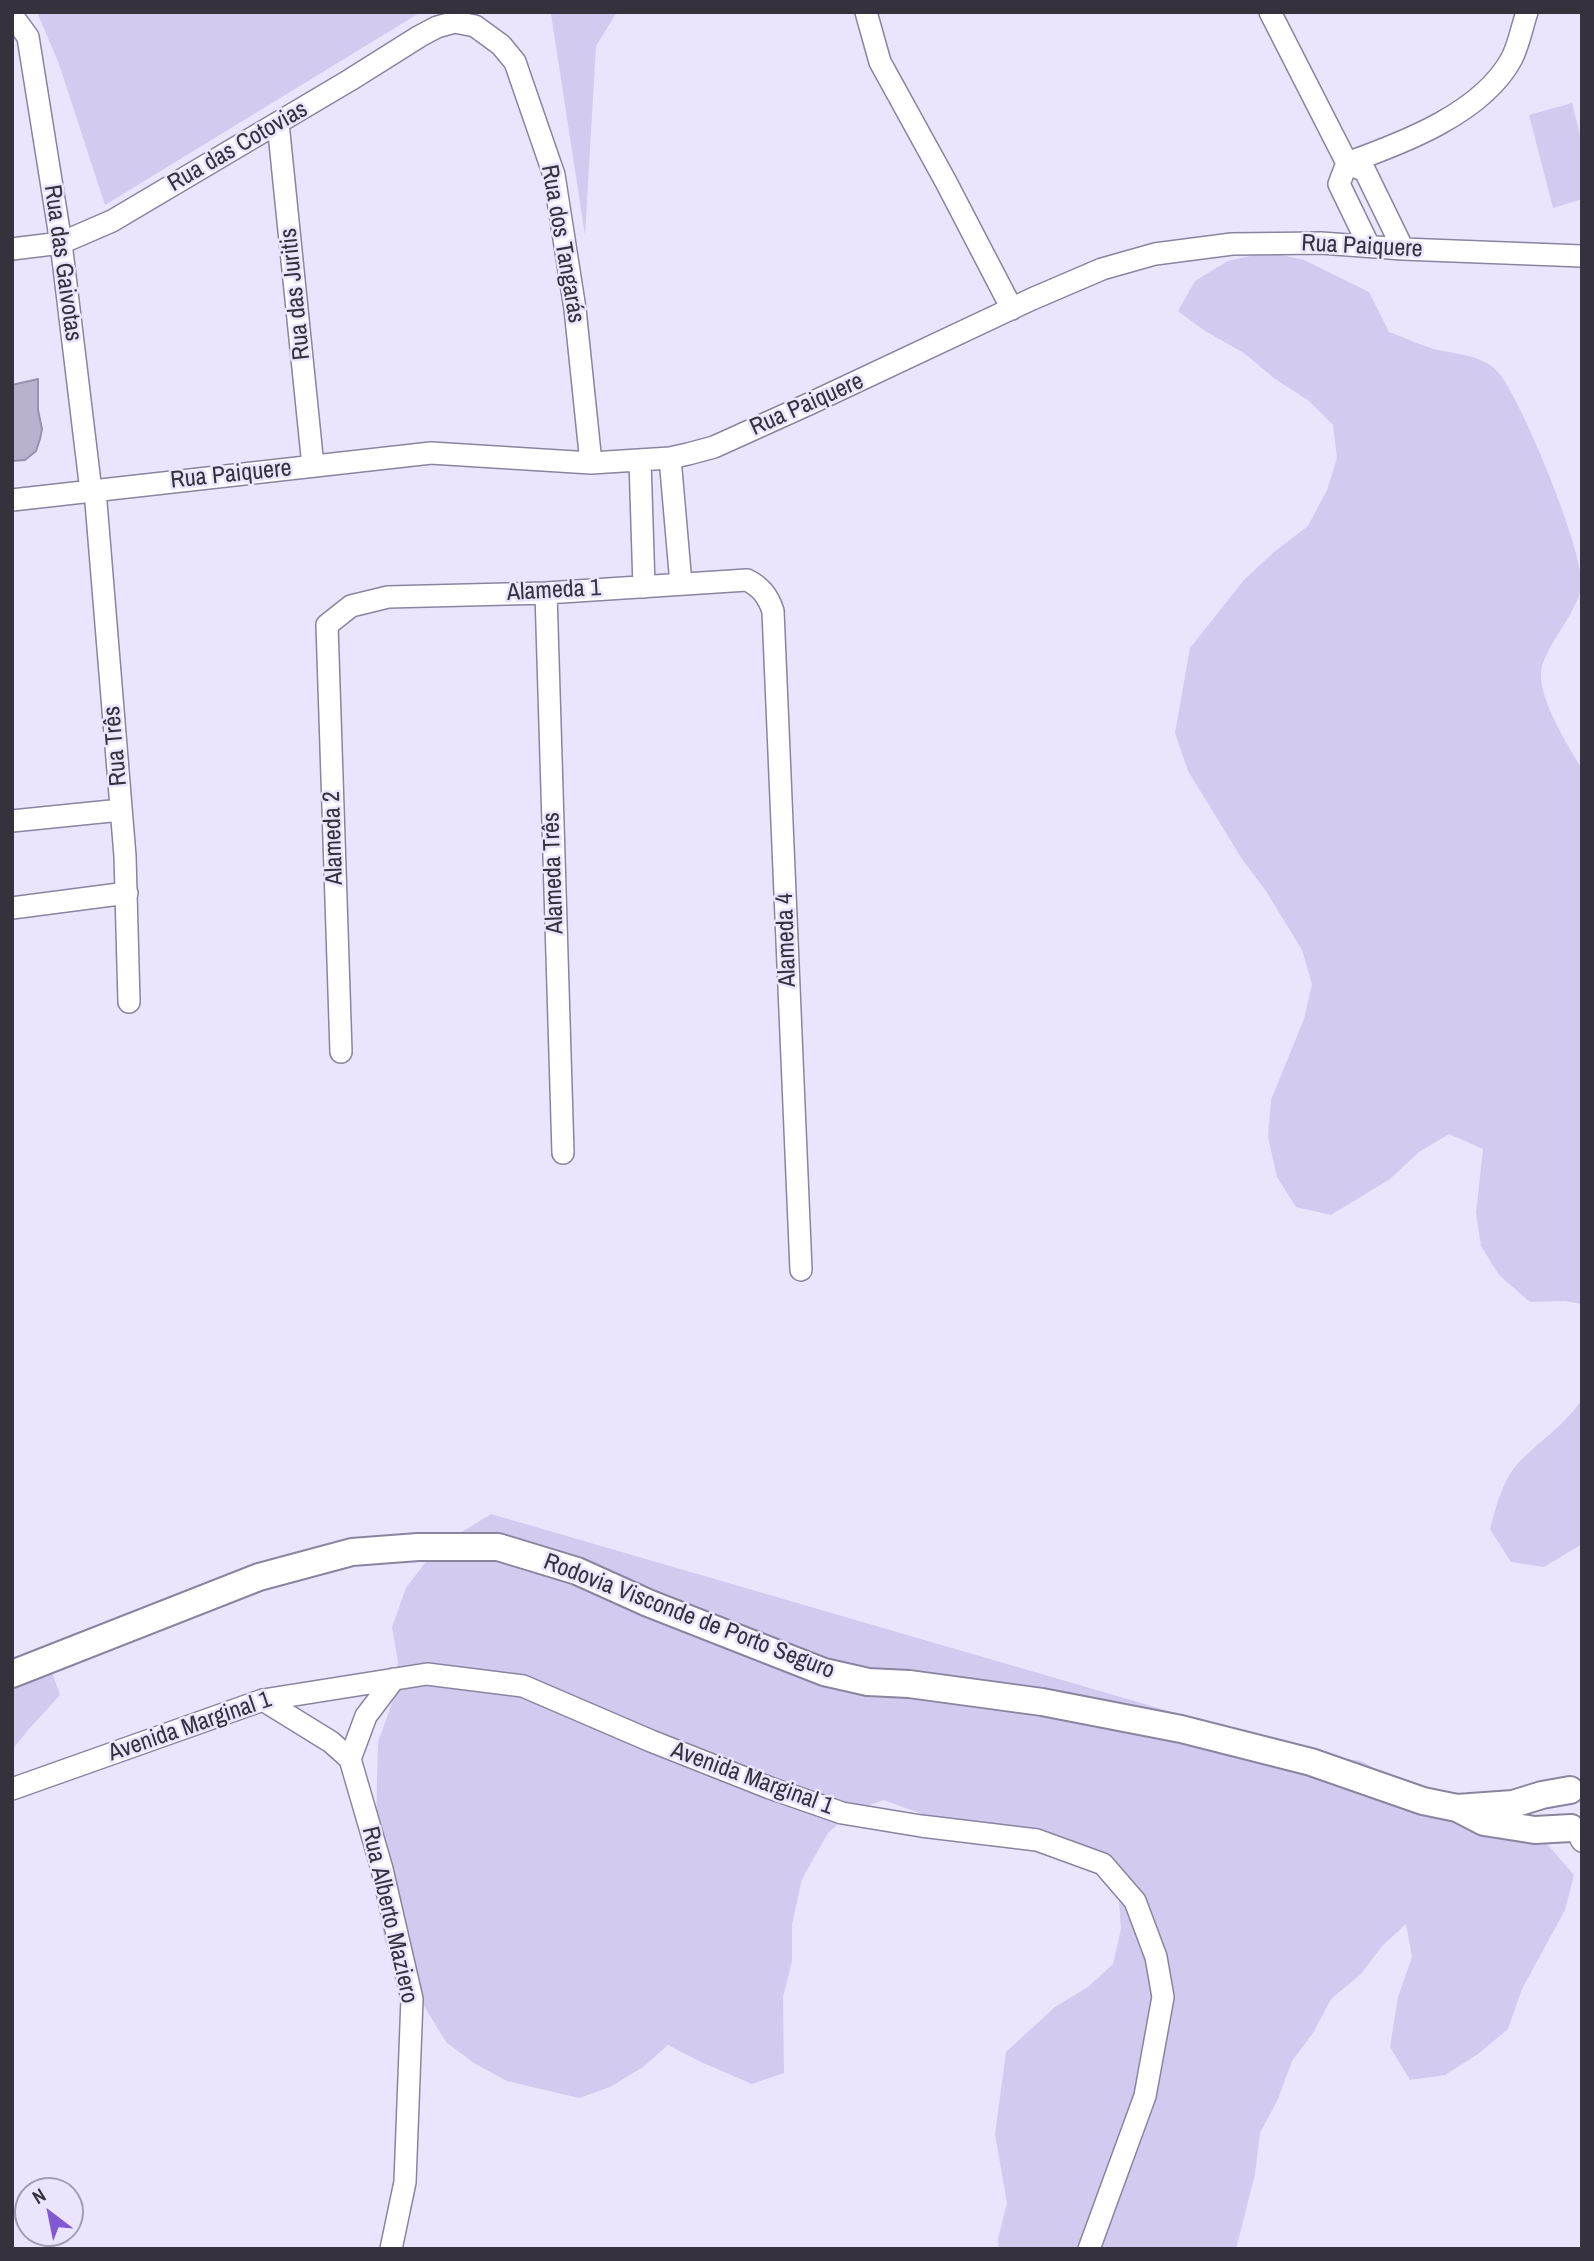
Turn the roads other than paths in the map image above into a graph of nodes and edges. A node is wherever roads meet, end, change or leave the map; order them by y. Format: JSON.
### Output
{"nodes":[{"id":1,"x":866,"y":12,"type":"edge"},
{"id":2,"x":1270,"y":12,"type":"edge"},
{"id":3,"x":1527,"y":12,"type":"edge"},
{"id":4,"x":12,"y":15,"type":"edge"},
{"id":5,"x":455,"y":22,"type":"joint"},
{"id":6,"x":278,"y":123,"type":"junction"},
{"id":7,"x":1348,"y":163,"type":"junction"},
{"id":8,"x":61,"y":243,"type":"junction"},
{"id":9,"x":1369,"y":246,"type":"junction"},
{"id":10,"x":12,"y":249,"type":"edge"},
{"id":11,"x":1404,"y":249,"type":"junction"},
{"id":12,"x":1582,"y":256,"type":"edge"},
{"id":13,"x":1012,"y":309,"type":"junction"},
{"id":14,"x":670,"y":458,"type":"junction"},
{"id":15,"x":640,"y":460,"type":"junction"},
{"id":16,"x":591,"y":463,"type":"junction"},
{"id":17,"x":313,"y":466,"type":"junction"},
{"id":18,"x":93,"y":490,"type":"junction"},
{"id":19,"x":12,"y":500,"type":"edge"},
{"id":20,"x":681,"y":584,"type":"junction"},
{"id":21,"x":645,"y":587,"type":"junction"},
{"id":22,"x":546,"y":593,"type":"junction"},
{"id":23,"x":773,"y":611,"type":"joint"},
{"id":24,"x":327,"y":625,"type":"joint"},
{"id":25,"x":121,"y":810,"type":"junction"},
{"id":26,"x":12,"y":821,"type":"edge"},
{"id":27,"x":127,"y":893,"type":"junction"},
{"id":28,"x":12,"y":908,"type":"edge"},
{"id":29,"x":129,"y":1003,"type":"dead end"},
{"id":30,"x":341,"y":1052,"type":"dead end"},
{"id":31,"x":563,"y":1153,"type":"dead end"},
{"id":32,"x":801,"y":1270,"type":"dead end"},
{"id":33,"x":12,"y":1674,"type":"edge"},
{"id":34,"x":394,"y":1679,"type":"junction"},
{"id":35,"x":263,"y":1700,"type":"junction"},
{"id":36,"x":349,"y":1759,"type":"junction"},
{"id":37,"x":1576,"y":1786,"type":"edge"},
{"id":38,"x":12,"y":1789,"type":"edge"},
{"id":39,"x":1457,"y":1808,"type":"junction"},
{"id":40,"x":1578,"y":1835,"type":"edge"},
{"id":41,"x":391,"y":2249,"type":"edge"},
{"id":42,"x":1089,"y":2249,"type":"edge"}],
"edges":[{"from":1,"to":13,"type":"street"},
{"from":2,"to":7,"type":"street"},
{"from":3,"to":7,"type":"street"},
{"from":4,"to":8,"type":"street","name":"Rua das Gaivotas"},
{"from":5,"to":6,"type":"street","name":"Rua das Cotovias"},
{"from":5,"to":16,"type":"street","name":"Rua dos Tangarás"},
{"from":6,"to":8,"type":"street","name":"Rua das Cotovias"},
{"from":6,"to":17,"type":"street","name":"Rua das Juritis"},
{"from":7,"to":9,"type":"street"},
{"from":7,"to":11,"type":"street"},
{"from":8,"to":10,"type":"street","name":"Rua das Cotovias"},
{"from":8,"to":18,"type":"street","name":"Rua das Gaivotas"},
{"from":9,"to":11,"type":"street","name":"Rua Paiquere"},
{"from":9,"to":13,"type":"street","name":"Rua Paiquere"},
{"from":11,"to":12,"type":"street","name":"Rua Paiquere"},
{"from":13,"to":14,"type":"street","name":"Rua Paiquere"},
{"from":14,"to":15,"type":"street","name":"Rua Paiquere"},
{"from":14,"to":20,"type":"street"},
{"from":15,"to":16,"type":"street","name":"Rua Paiquere"},
{"from":15,"to":21,"type":"street"},
{"from":16,"to":17,"type":"street","name":"Rua Paiquere"},
{"from":17,"to":18,"type":"street","name":"Rua Paiquere"},
{"from":18,"to":19,"type":"street","name":"Rua Paiquere"},
{"from":18,"to":25,"type":"street","name":"Rua Três"},
{"from":20,"to":21,"type":"street","name":"Alameda 1"},
{"from":20,"to":23,"type":"street","name":"Alameda 1"},
{"from":21,"to":22,"type":"street","name":"Alameda 1"},
{"from":22,"to":24,"type":"street","name":"Alameda 1"},
{"from":22,"to":31,"type":"street","name":"Alameda Três"},
{"from":23,"to":32,"type":"street","name":"Alameda 4"},
{"from":24,"to":30,"type":"street","name":"Alameda 2"},
{"from":25,"to":26,"type":"street"},
{"from":25,"to":27,"type":"street","name":"Rua Três"},
{"from":27,"to":28,"type":"street"},
{"from":27,"to":29,"type":"street","name":"Rua Três"},
{"from":33,"to":39,"type":"main road","name":"Rodovia Visconde de Porto Seguro"},
{"from":34,"to":35,"type":"street","name":"Avenida Marginal 1"},
{"from":34,"to":36,"type":"street"},
{"from":34,"to":42,"type":"street","name":"Avenida Marginal 1"},
{"from":35,"to":36,"type":"street"},
{"from":35,"to":38,"type":"street","name":"Avenida Marginal 1"},
{"from":36,"to":41,"type":"street","name":"Rua Alberto Maziero"},
{"from":37,"to":39,"type":"main road","name":"Rodovia Visconde de Porto Seguro"},
{"from":37,"to":40,"type":"main road"},
{"from":39,"to":40,"type":"main road","name":"Rodovia Visconde de Porto Seguro"}]}
